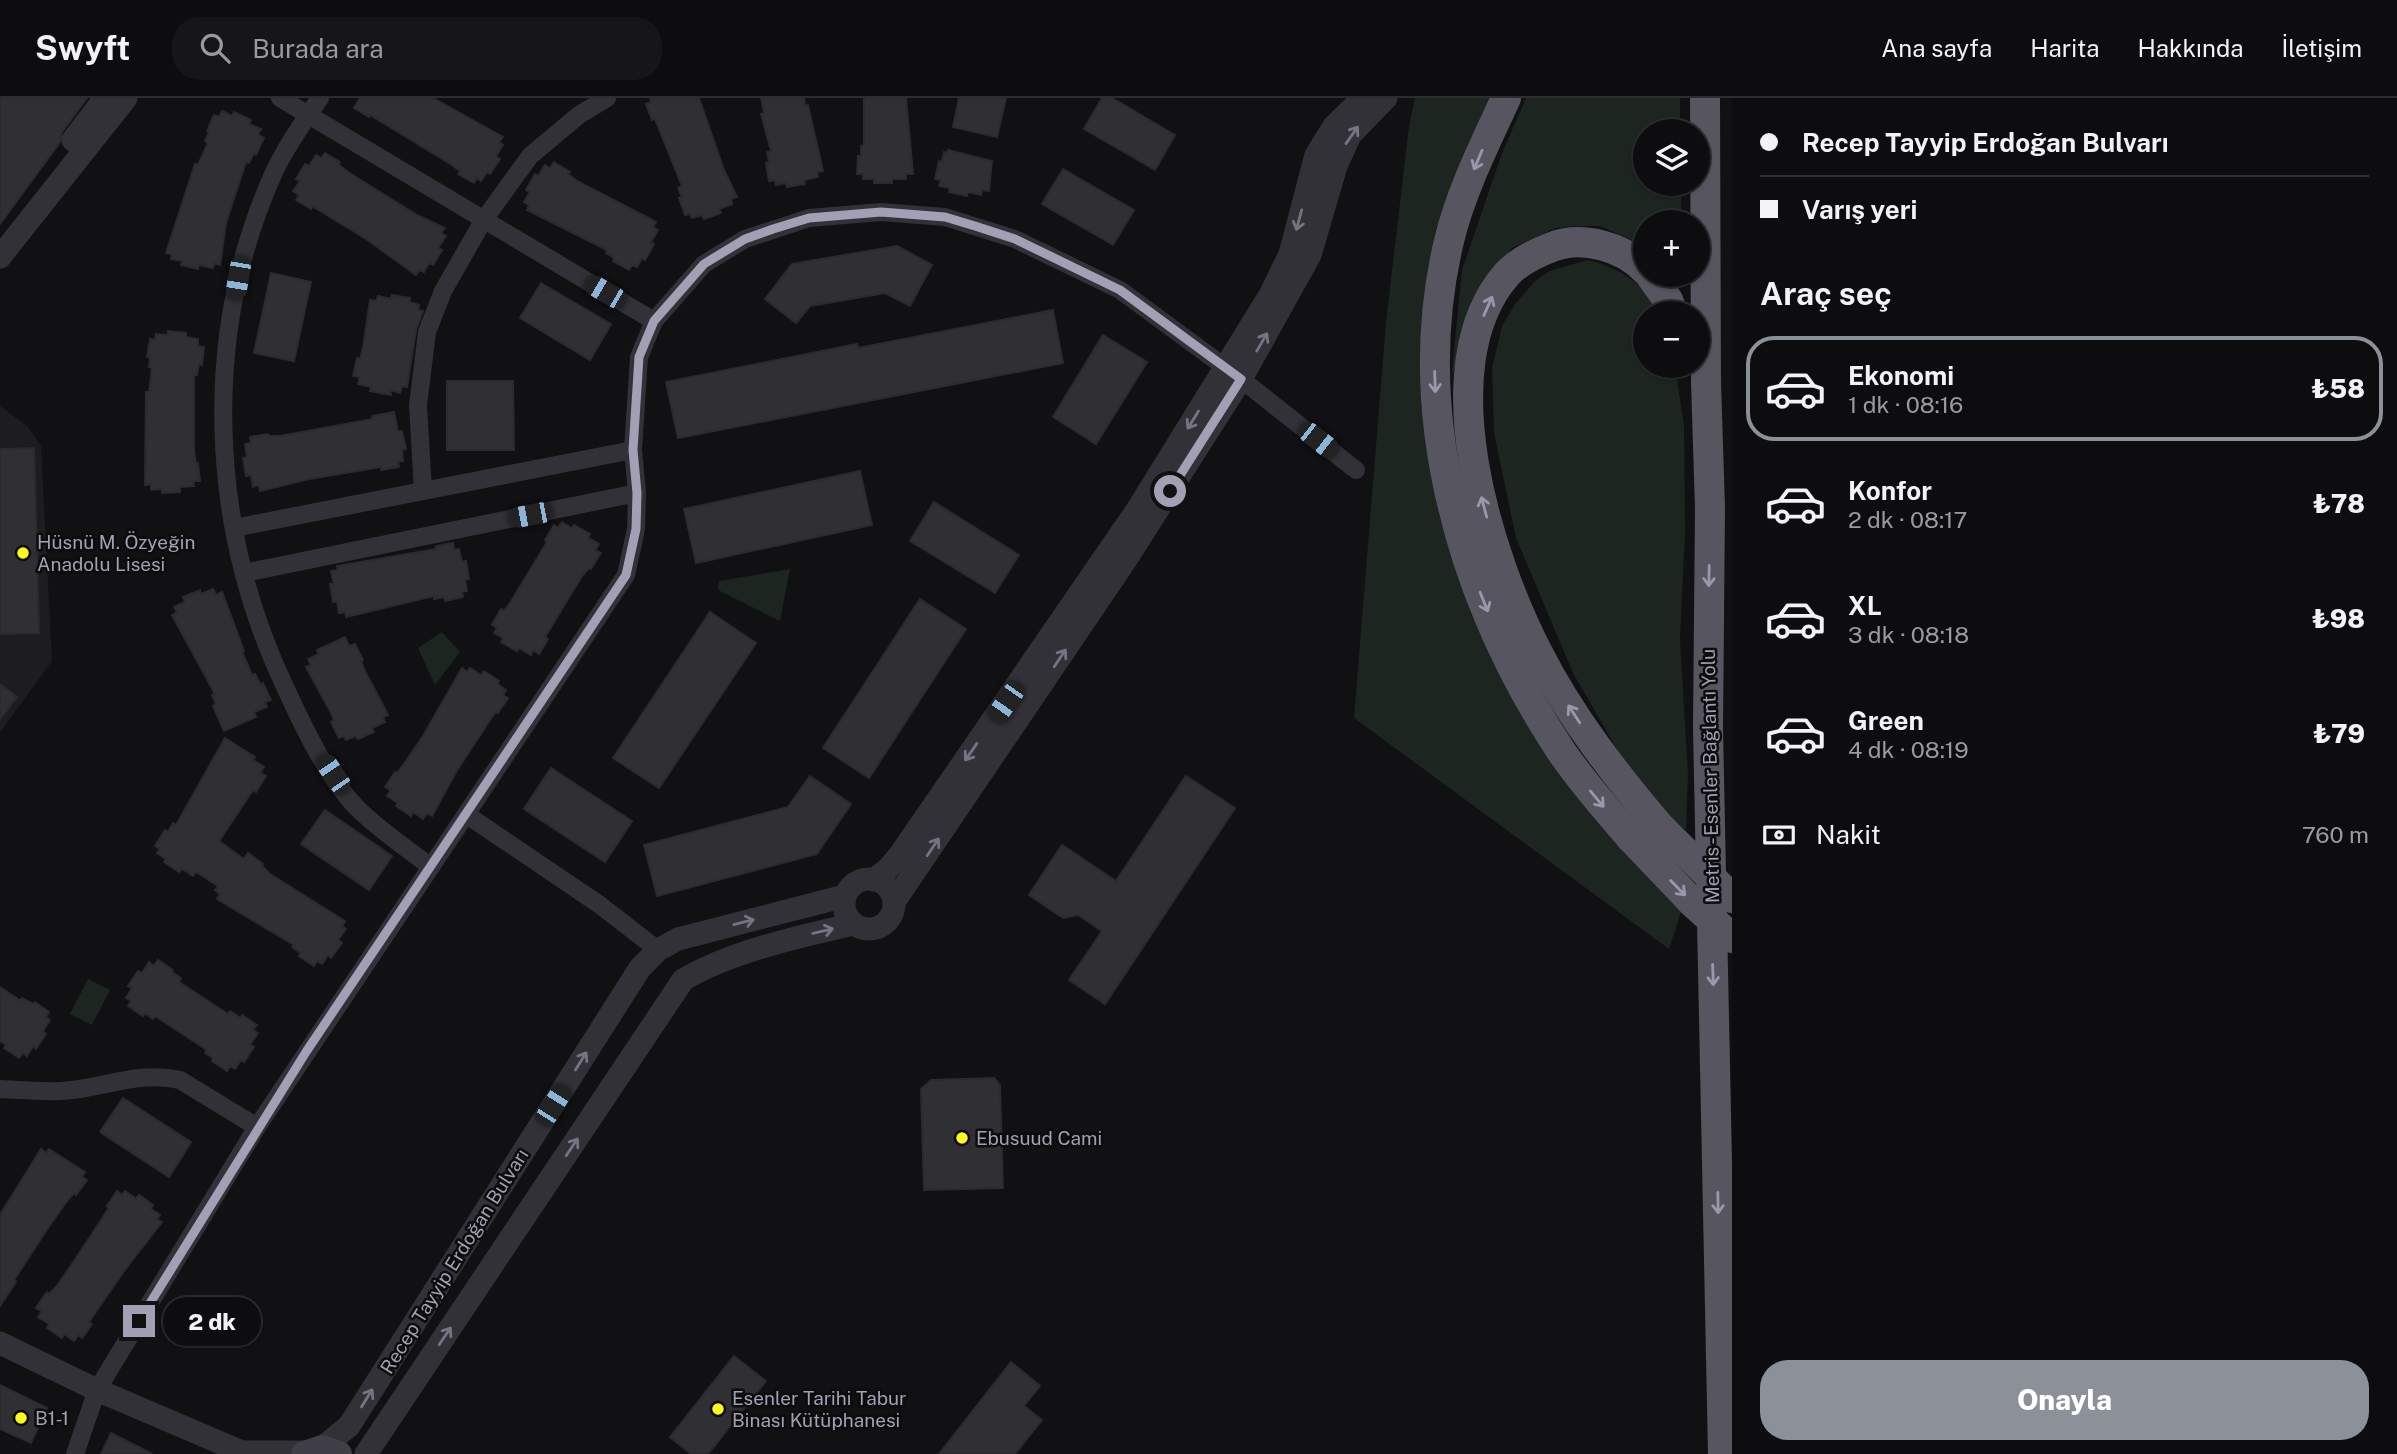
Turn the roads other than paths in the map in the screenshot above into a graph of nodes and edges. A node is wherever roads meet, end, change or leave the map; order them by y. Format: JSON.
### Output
{"nodes":[{"id":1,"x":105,"y":98,"type":"edge"},
{"id":2,"x":126,"y":98,"type":"edge"},
{"id":3,"x":280,"y":98,"type":"edge"},
{"id":4,"x":320,"y":98,"type":"edge"},
{"id":5,"x":607,"y":98,"type":"edge"},
{"id":6,"x":1363,"y":98,"type":"edge"},
{"id":7,"x":1386,"y":98,"type":"edge"},
{"id":8,"x":1506,"y":98,"type":"edge"},
{"id":9,"x":1705,"y":98,"type":"edge"},
{"id":10,"x":308,"y":115,"type":"junction"},
{"id":11,"x":484,"y":221,"type":"junction"},
{"id":12,"x":0,"y":235,"type":"edge"},
{"id":13,"x":0,"y":257,"type":"edge"},
{"id":14,"x":1633,"y":261,"type":"edge"},
{"id":15,"x":654,"y":321,"type":"junction"},
{"id":16,"x":1233,"y":373,"type":"junction"},
{"id":17,"x":1687,"y":378,"type":"edge"},
{"id":18,"x":633,"y":450,"type":"junction"},
{"id":19,"x":1356,"y":470,"type":"dead end"},
{"id":20,"x":423,"y":491,"type":"junction"},
{"id":21,"x":637,"y":493,"type":"junction"},
{"id":22,"x":1710,"y":508,"type":"junction"},
{"id":23,"x":234,"y":528,"type":"junction"},
{"id":24,"x":244,"y":573,"type":"junction"},
{"id":25,"x":467,"y":815,"type":"junction"},
{"id":26,"x":430,"y":867,"type":"junction"},
{"id":27,"x":873,"y":880,"type":"junction"},
{"id":28,"x":845,"y":896,"type":"junction"},
{"id":29,"x":1732,"y":898,"type":"edge"},
{"id":30,"x":894,"y":902,"type":"junction"},
{"id":31,"x":854,"y":924,"type":"junction"},
{"id":32,"x":1732,"y":938,"type":"edge"},
{"id":33,"x":658,"y":950,"type":"junction"},
{"id":34,"x":0,"y":1089,"type":"edge"},
{"id":35,"x":257,"y":1128,"type":"junction"},
{"id":36,"x":0,"y":1343,"type":"edge"},
{"id":37,"x":97,"y":1390,"type":"junction"},
{"id":38,"x":318,"y":1452,"type":"edge"},
{"id":39,"x":244,"y":1453,"type":"edge"},
{"id":40,"x":75,"y":1454,"type":"edge"},
{"id":41,"x":366,"y":1454,"type":"edge"},
{"id":42,"x":1723,"y":1454,"type":"edge"}],
"edges":[{"from":1,"to":12,"type":"street"},
{"from":2,"to":13,"type":"street"},
{"from":3,"to":10,"type":"street"},
{"from":4,"to":10,"type":"street"},
{"from":5,"to":11,"type":"street"},
{"from":6,"to":16,"type":"street","one_way":true},
{"from":16,"to":7,"type":"street","one_way":true},
{"from":8,"to":32,"type":"highway","one_way":true,"bridge":true},
{"from":9,"to":22,"type":"highway","name":"Metris - Esenler Bağlantı Yolu"},
{"from":10,"to":11,"type":"street"},
{"from":10,"to":23,"type":"street"},
{"from":11,"to":15,"type":"street"},
{"from":11,"to":20,"type":"street"},
{"from":29,"to":14,"type":"highway","one_way":true,"bridge":true},
{"from":15,"to":16,"type":"street"},
{"from":15,"to":18,"type":"street"},
{"from":16,"to":19,"type":"street"},
{"from":16,"to":27,"type":"street","one_way":true},
{"from":30,"to":16,"type":"street","one_way":true},
{"from":17,"to":22,"type":"highway"},
{"from":18,"to":20,"type":"street"},
{"from":18,"to":21,"type":"street"},
{"from":20,"to":23,"type":"street"},
{"from":21,"to":24,"type":"street"},
{"from":21,"to":25,"type":"street"},
{"from":22,"to":42,"type":"highway","name":"Metris - Esenler Bağlantı Yolu","one_way":true},
{"from":23,"to":24,"type":"street"},
{"from":24,"to":26,"type":"street"},
{"from":25,"to":26,"type":"street"},
{"from":25,"to":33,"type":"street"},
{"from":26,"to":35,"type":"street"},
{"from":27,"to":28,"type":"street"},
{"from":27,"to":30,"type":"street"},
{"from":28,"to":31,"type":"street"},
{"from":33,"to":28,"type":"street","name":"Recep Tayyip Erdoğan Bulvarı","one_way":true},
{"from":30,"to":31,"type":"street"},
{"from":41,"to":31,"type":"street","name":"Recep Tayyip Erdoğan Bulvarı","one_way":true},
{"from":38,"to":33,"type":"street","name":"Recep Tayyip Erdoğan Bulvarı","one_way":true},
{"from":34,"to":35,"type":"street"},
{"from":35,"to":37,"type":"street"},
{"from":36,"to":37,"type":"street"},
{"from":37,"to":39,"type":"street"},
{"from":37,"to":40,"type":"street"},
{"from":38,"to":39,"type":"street"}]}
